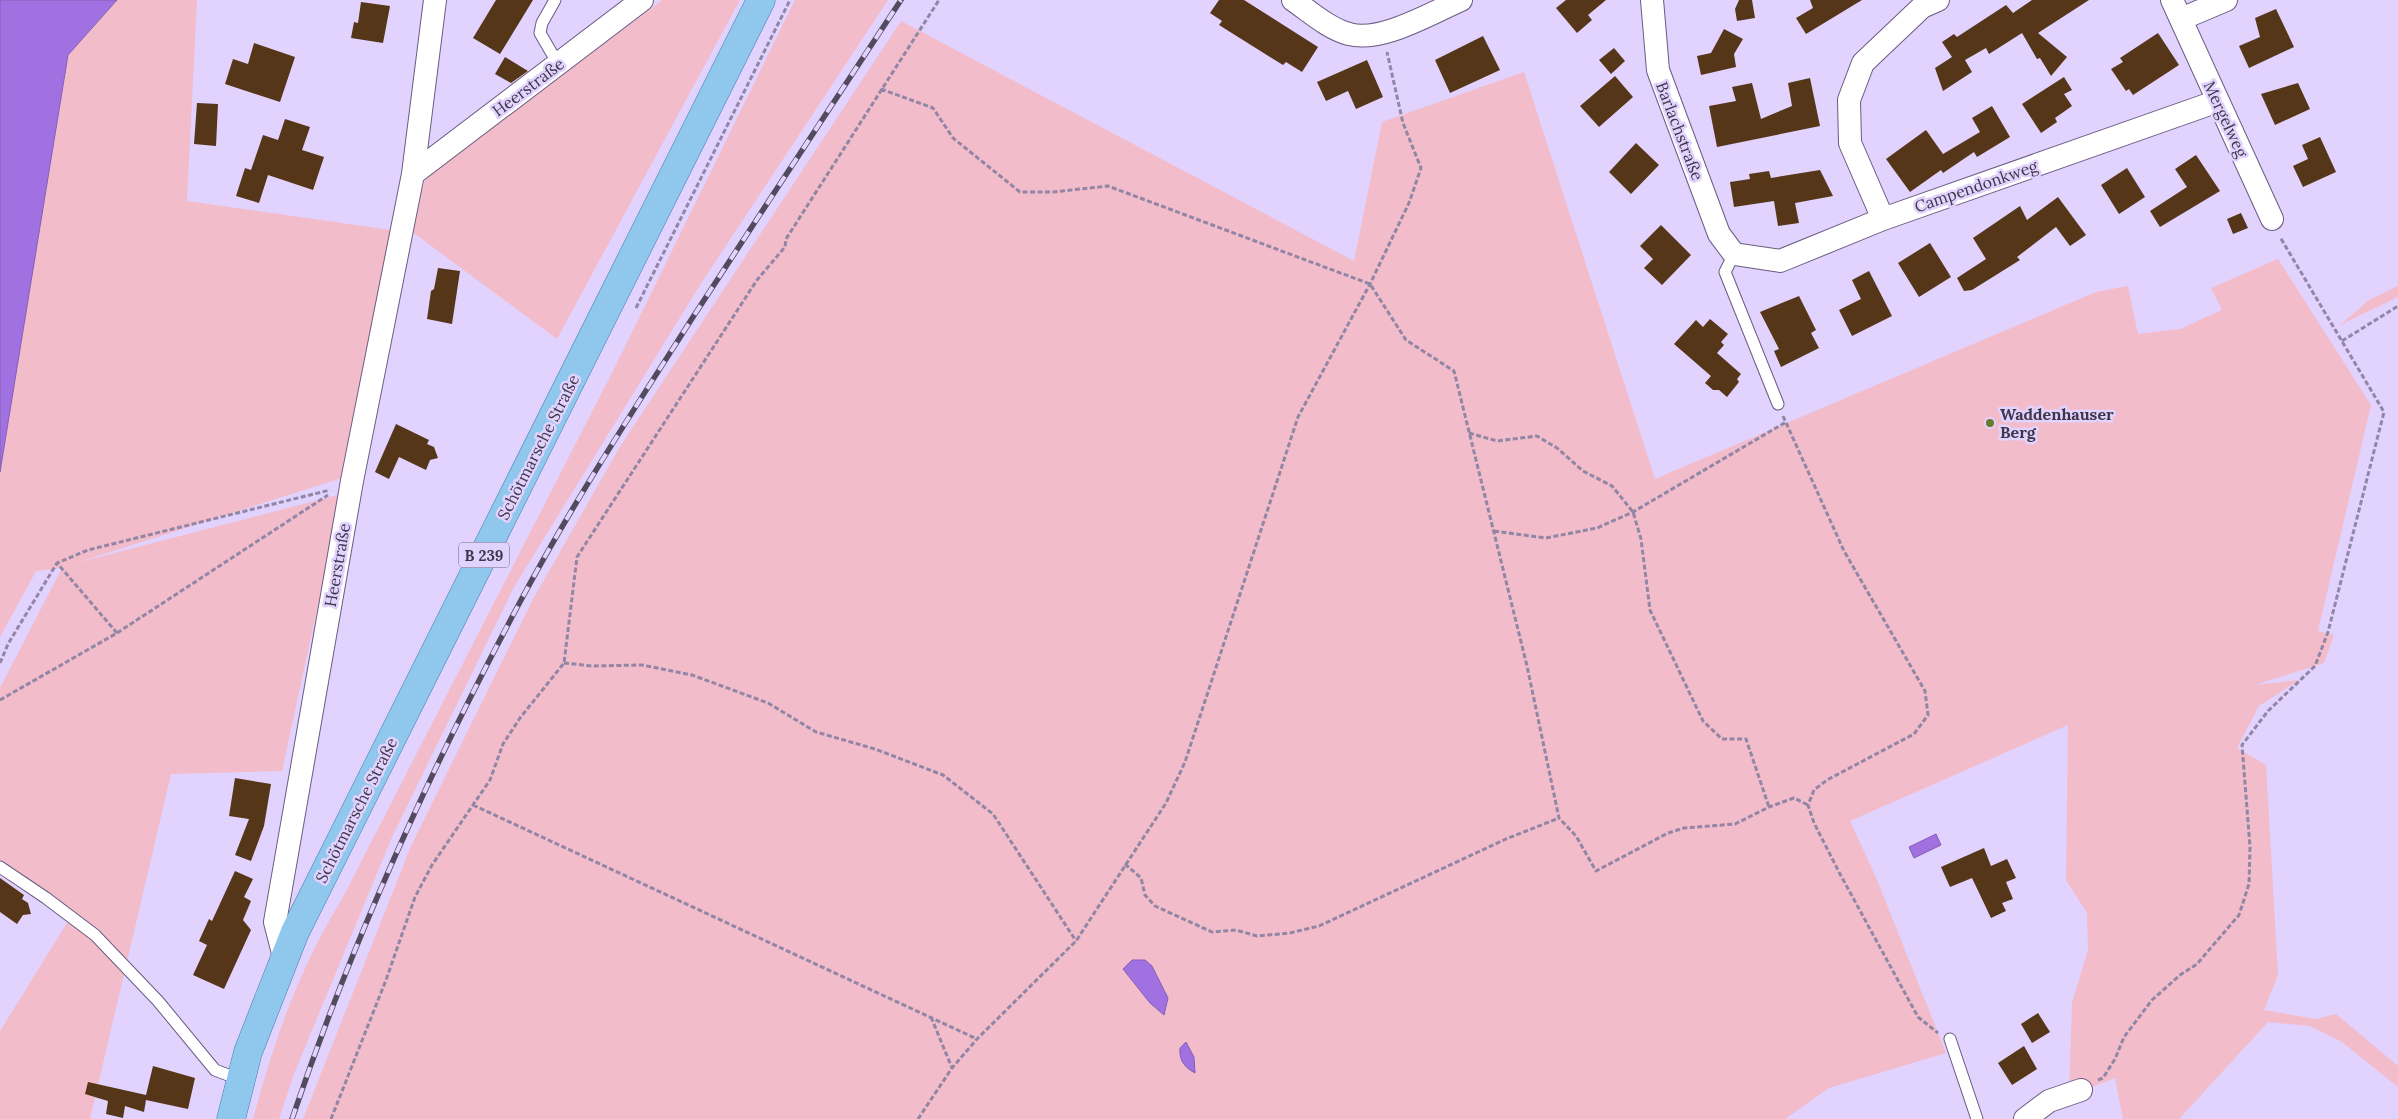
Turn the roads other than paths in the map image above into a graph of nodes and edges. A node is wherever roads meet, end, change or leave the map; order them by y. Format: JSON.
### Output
{"nodes":[{"id":1,"x":436,"y":0,"type":"edge"},
{"id":2,"x":555,"y":0,"type":"edge"},
{"id":3,"x":642,"y":0,"type":"edge"},
{"id":4,"x":761,"y":0,"type":"edge"},
{"id":5,"x":1293,"y":0,"type":"edge"},
{"id":6,"x":1461,"y":0,"type":"edge"},
{"id":7,"x":1652,"y":0,"type":"edge"},
{"id":8,"x":1938,"y":0,"type":"edge"},
{"id":9,"x":2226,"y":0,"type":"edge"},
{"id":10,"x":2177,"y":10,"type":"edge"},
{"id":11,"x":558,"y":64,"type":"junction"},
{"id":12,"x":2218,"y":101,"type":"junction"},
{"id":13,"x":414,"y":174,"type":"junction"},
{"id":14,"x":1883,"y":219,"type":"junction"},
{"id":15,"x":2272,"y":219,"type":"road end"},
{"id":16,"x":1734,"y":254,"type":"junction"},
{"id":17,"x":1778,"y":404,"type":"road end"},
{"id":18,"x":0,"y":867,"type":"edge"},
{"id":19,"x":284,"y":957,"type":"junction"},
{"id":20,"x":1950,"y":1039,"type":"road end"},
{"id":21,"x":241,"y":1080,"type":"junction"},
{"id":22,"x":2081,"y":1090,"type":"road end"},
{"id":23,"x":230,"y":1119,"type":"edge"},
{"id":24,"x":1977,"y":1119,"type":"edge"},
{"id":25,"x":2025,"y":1119,"type":"edge"}],
"edges":[{"from":1,"to":13,"type":"street","name":"Heerstraße"},
{"from":2,"to":11,"type":"lane"},
{"from":3,"to":11,"type":"street","name":"Heerstraße"},
{"from":4,"to":19,"type":"main road","name":"Schötmarsche Straße","number":"B 239"},
{"from":5,"to":6,"type":"street"},
{"from":7,"to":16,"type":"street","name":"Barlachstraße"},
{"from":8,"to":14,"type":"street"},
{"from":9,"to":10,"type":"street","name":"Mergelweg"},
{"from":10,"to":12,"type":"street","name":"Mergelweg"},
{"from":11,"to":13,"type":"street","name":"Heerstraße"},
{"from":12,"to":14,"type":"street","name":"Campendonkweg"},
{"from":12,"to":15,"type":"street","name":"Mergelweg"},
{"from":13,"to":19,"type":"street","name":"Heerstraße"},
{"from":14,"to":16,"type":"street","name":"Campendonkweg"},
{"from":16,"to":17,"type":"lane"},
{"from":18,"to":21,"type":"lane"},
{"from":19,"to":21,"type":"main road","name":"Schötmarsche Straße","number":"B 239"},
{"from":20,"to":24,"type":"lane"},
{"from":21,"to":23,"type":"main road","name":"Schötmarsche Straße","number":"B 239"},
{"from":22,"to":25,"type":"street"}]}
